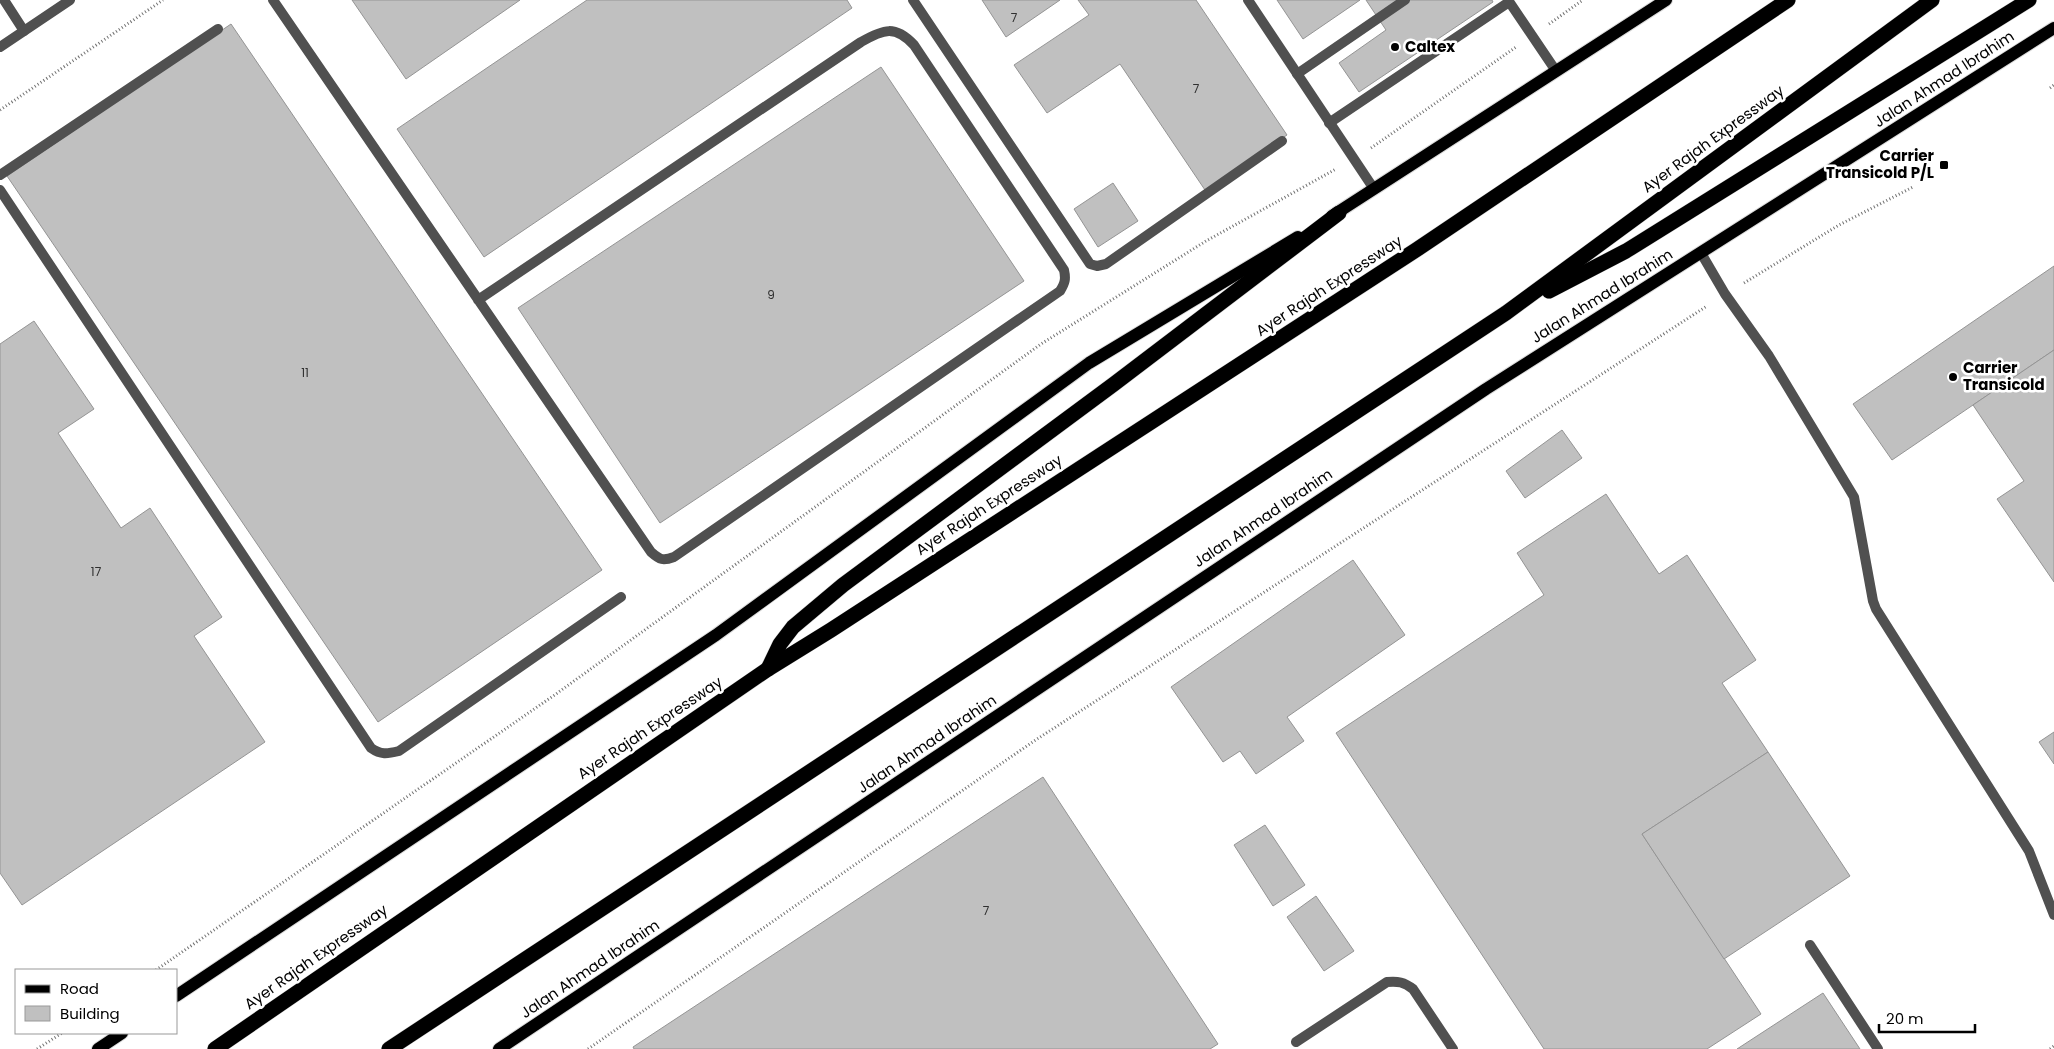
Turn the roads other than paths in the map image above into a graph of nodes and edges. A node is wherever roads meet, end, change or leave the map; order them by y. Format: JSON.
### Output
{"nodes":[{"id":1,"x":4,"y":0,"type":"edge"},
{"id":2,"x":70,"y":0,"type":"edge"},
{"id":3,"x":273,"y":0,"type":"edge"},
{"id":4,"x":913,"y":0,"type":"edge"},
{"id":5,"x":1248,"y":0,"type":"edge"},
{"id":6,"x":1405,"y":0,"type":"edge"},
{"id":7,"x":1666,"y":0,"type":"edge"},
{"id":8,"x":1788,"y":0,"type":"edge"},
{"id":9,"x":1932,"y":0,"type":"edge"},
{"id":10,"x":2029,"y":0,"type":"edge"},
{"id":11,"x":1508,"y":1,"type":"edge"},
{"id":12,"x":218,"y":28,"type":"dead end"},
{"id":13,"x":2054,"y":28,"type":"edge"},
{"id":14,"x":24,"y":31,"type":"junction"},
{"id":15,"x":0,"y":47,"type":"edge"},
{"id":16,"x":1556,"y":71,"type":"junction"},
{"id":17,"x":1297,"y":74,"type":"junction"},
{"id":18,"x":1329,"y":123,"type":"junction"},
{"id":19,"x":1282,"y":141,"type":"dead end"},
{"id":20,"x":0,"y":175,"type":"edge"},
{"id":21,"x":1374,"y":189,"type":"junction"},
{"id":22,"x":0,"y":190,"type":"edge"},
{"id":23,"x":1339,"y":213,"type":"junction"},
{"id":24,"x":1701,"y":253,"type":"junction"},
{"id":25,"x":478,"y":300,"type":"junction"},
{"id":26,"x":1506,"y":313,"type":"junction"},
{"id":27,"x":621,"y":597,"type":"dead end"},
{"id":28,"x":768,"y":669,"type":"junction"},
{"id":29,"x":2054,"y":914,"type":"edge"},
{"id":30,"x":1810,"y":945,"type":"dead end"},
{"id":31,"x":178,"y":995,"type":"edge"},
{"id":32,"x":120,"y":1034,"type":"edge"},
{"id":33,"x":1296,"y":1042,"type":"dead end"},
{"id":34,"x":98,"y":1049,"type":"edge"},
{"id":35,"x":215,"y":1049,"type":"edge"},
{"id":36,"x":389,"y":1049,"type":"edge"},
{"id":37,"x":499,"y":1049,"type":"edge"},
{"id":38,"x":1453,"y":1049,"type":"edge"},
{"id":39,"x":1878,"y":1049,"type":"edge"}],
"edges":[{"from":1,"to":14,"type":"street"},
{"from":2,"to":14,"type":"street"},
{"from":3,"to":25,"type":"street"},
{"from":4,"to":19,"type":"street"},
{"from":5,"to":17,"type":"street"},
{"from":6,"to":17,"type":"street"},
{"from":7,"to":16,"type":"main road"},
{"from":8,"to":28,"type":"highway","name":"Ayer Rajah Expressway"},
{"from":9,"to":26,"type":"highway","name":"Ayer Rajah Expressway"},
{"from":10,"to":26,"type":"highway"},
{"from":11,"to":16,"type":"street"},
{"from":11,"to":18,"type":"street"},
{"from":12,"to":20,"type":"street"},
{"from":13,"to":24,"type":"main road","name":"Jalan Ahmad Ibrahim"},
{"from":14,"to":15,"type":"street"},
{"from":16,"to":21,"type":"main road"},
{"from":17,"to":18,"type":"street"},
{"from":18,"to":21,"type":"street"},
{"from":21,"to":23,"type":"main road"},
{"from":22,"to":27,"type":"street"},
{"from":23,"to":28,"type":"highway"},
{"from":23,"to":31,"type":"main road"},
{"from":24,"to":29,"type":"street"},
{"from":24,"to":37,"type":"main road","name":"Jalan Ahmad Ibrahim"},
{"from":25,"to":25,"type":"street"},
{"from":26,"to":36,"type":"highway","name":"Ayer Rajah Expressway"},
{"from":28,"to":35,"type":"highway","name":"Ayer Rajah Expressway"},
{"from":30,"to":39,"type":"street"},
{"from":32,"to":34,"type":"main road"},
{"from":33,"to":38,"type":"street"}]}
